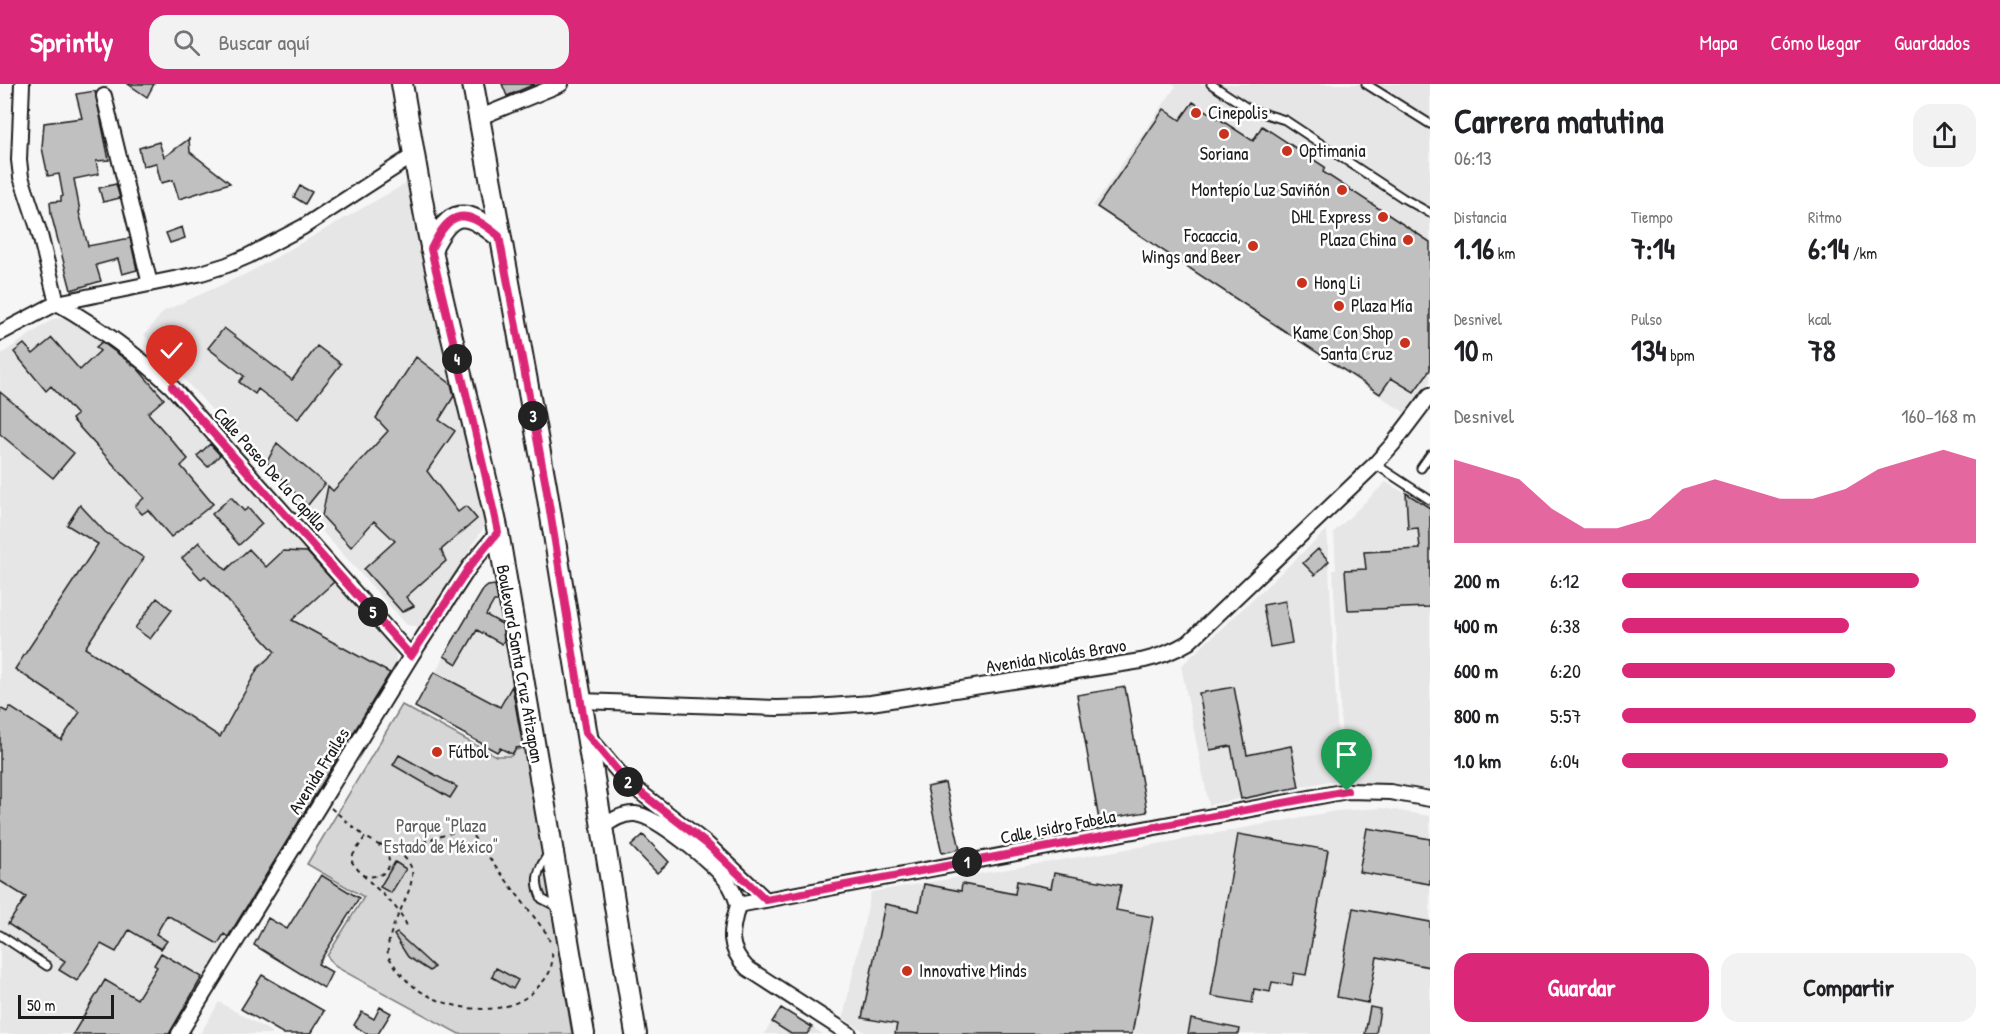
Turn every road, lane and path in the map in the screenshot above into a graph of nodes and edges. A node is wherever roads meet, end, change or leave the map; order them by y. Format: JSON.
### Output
{"nodes":[{"id":1,"x":22,"y":84,"type":"edge"},
{"id":2,"x":402,"y":84,"type":"edge"},
{"id":3,"x":473,"y":84,"type":"edge"},
{"id":4,"x":561,"y":84,"type":"edge"},
{"id":5,"x":1211,"y":84,"type":"edge"},
{"id":6,"x":1366,"y":84,"type":"edge"},
{"id":7,"x":104,"y":96,"type":"dead end"},
{"id":8,"x":478,"y":118,"type":"junction"},
{"id":9,"x":1430,"y":124,"type":"edge"},
{"id":10,"x":414,"y":154,"type":"junction"},
{"id":11,"x":1430,"y":213,"type":"edge"},
{"id":12,"x":499,"y":236,"type":"junction"},
{"id":13,"x":431,"y":249,"type":"junction"},
{"id":14,"x":150,"y":284,"type":"junction"},
{"id":15,"x":57,"y":303,"type":"junction"},
{"id":16,"x":0,"y":333,"type":"edge"},
{"id":17,"x":1430,"y":395,"type":"edge"},
{"id":18,"x":1430,"y":455,"type":"edge"},
{"id":19,"x":1375,"y":464,"type":"junction"},
{"id":20,"x":1422,"y":468,"type":"dead end"},
{"id":21,"x":1430,"y":500,"type":"edge"},
{"id":22,"x":498,"y":532,"type":"junction"},
{"id":23,"x":411,"y":656,"type":"junction"},
{"id":24,"x":581,"y":701,"type":"junction"},
{"id":25,"x":586,"y":733,"type":"junction"},
{"id":26,"x":1430,"y":799,"type":"edge"},
{"id":27,"x":322,"y":801,"type":"junction"},
{"id":28,"x":601,"y":828,"type":"junction"},
{"id":29,"x":365,"y":837,"type":"junction"},
{"id":30,"x":378,"y":845,"type":"junction"},
{"id":31,"x":390,"y":845,"type":"junction"},
{"id":32,"x":359,"y":873,"type":"junction"},
{"id":33,"x":766,"y":900,"type":"junction"},
{"id":34,"x":738,"y":905,"type":"junction"},
{"id":35,"x":399,"y":912,"type":"junction"},
{"id":36,"x":408,"y":929,"type":"dead end"},
{"id":37,"x":0,"y":935,"type":"edge"},
{"id":38,"x":47,"y":966,"type":"dead end"},
{"id":39,"x":179,"y":1034,"type":"edge"},
{"id":40,"x":584,"y":1034,"type":"edge"},
{"id":41,"x":636,"y":1034,"type":"edge"},
{"id":42,"x":849,"y":1034,"type":"edge"}],
"edges":[{"from":1,"to":15,"type":"street"},
{"from":2,"to":10,"type":"main road","name":"Boulevard Santa Cruz Atizapan"},
{"from":3,"to":8,"type":"main road"},
{"from":4,"to":8,"type":"street"},
{"from":5,"to":11,"type":"lane"},
{"from":6,"to":9,"type":"lane"},
{"from":7,"to":14,"type":"street"},
{"from":8,"to":12,"type":"main road"},
{"from":10,"to":13,"type":"main road","name":"Boulevard Santa Cruz Atizapan"},
{"from":10,"to":14,"type":"street"},
{"from":12,"to":13,"type":"main road"},
{"from":12,"to":24,"type":"main road"},
{"from":13,"to":22,"type":"main road","name":"Boulevard Santa Cruz Atizapan"},
{"from":14,"to":15,"type":"street"},
{"from":15,"to":16,"type":"street"},
{"from":15,"to":23,"type":"street","name":"Calle Paseo De La Capilla"},
{"from":17,"to":19,"type":"street","name":"Avenida Nicolás Bravo"},
{"from":18,"to":20,"type":"lane"},
{"from":19,"to":21,"type":"lane"},
{"from":19,"to":24,"type":"street","name":"Avenida Nicolás Bravo"},
{"from":22,"to":23,"type":"street","name":"Avenida Frailes"},
{"from":22,"to":40,"type":"main road","name":"Boulevard Santa Cruz Atizapan"},
{"from":23,"to":27,"type":"street","name":"Avenida Frailes"},
{"from":24,"to":25,"type":"main road"},
{"from":25,"to":28,"type":"main road"},
{"from":25,"to":33,"type":"street"},
{"from":26,"to":33,"type":"street","name":"Calle Isidro Fabela"},
{"from":27,"to":29,"type":"path"},
{"from":27,"to":39,"type":"street","name":"Avenida Frailes"},
{"from":28,"to":34,"type":"street"},
{"from":28,"to":41,"type":"main road"},
{"from":29,"to":30,"type":"path"},
{"from":29,"to":32,"type":"path"},
{"from":30,"to":31,"type":"path"},
{"from":30,"to":32,"type":"path"},
{"from":31,"to":35,"type":"path"},
{"from":31,"to":35,"type":"path"},
{"from":32,"to":35,"type":"path"},
{"from":33,"to":34,"type":"street","name":"Calle Isidro Fabela"},
{"from":34,"to":42,"type":"street"},
{"from":35,"to":36,"type":"path"},
{"from":37,"to":38,"type":"lane"}]}
